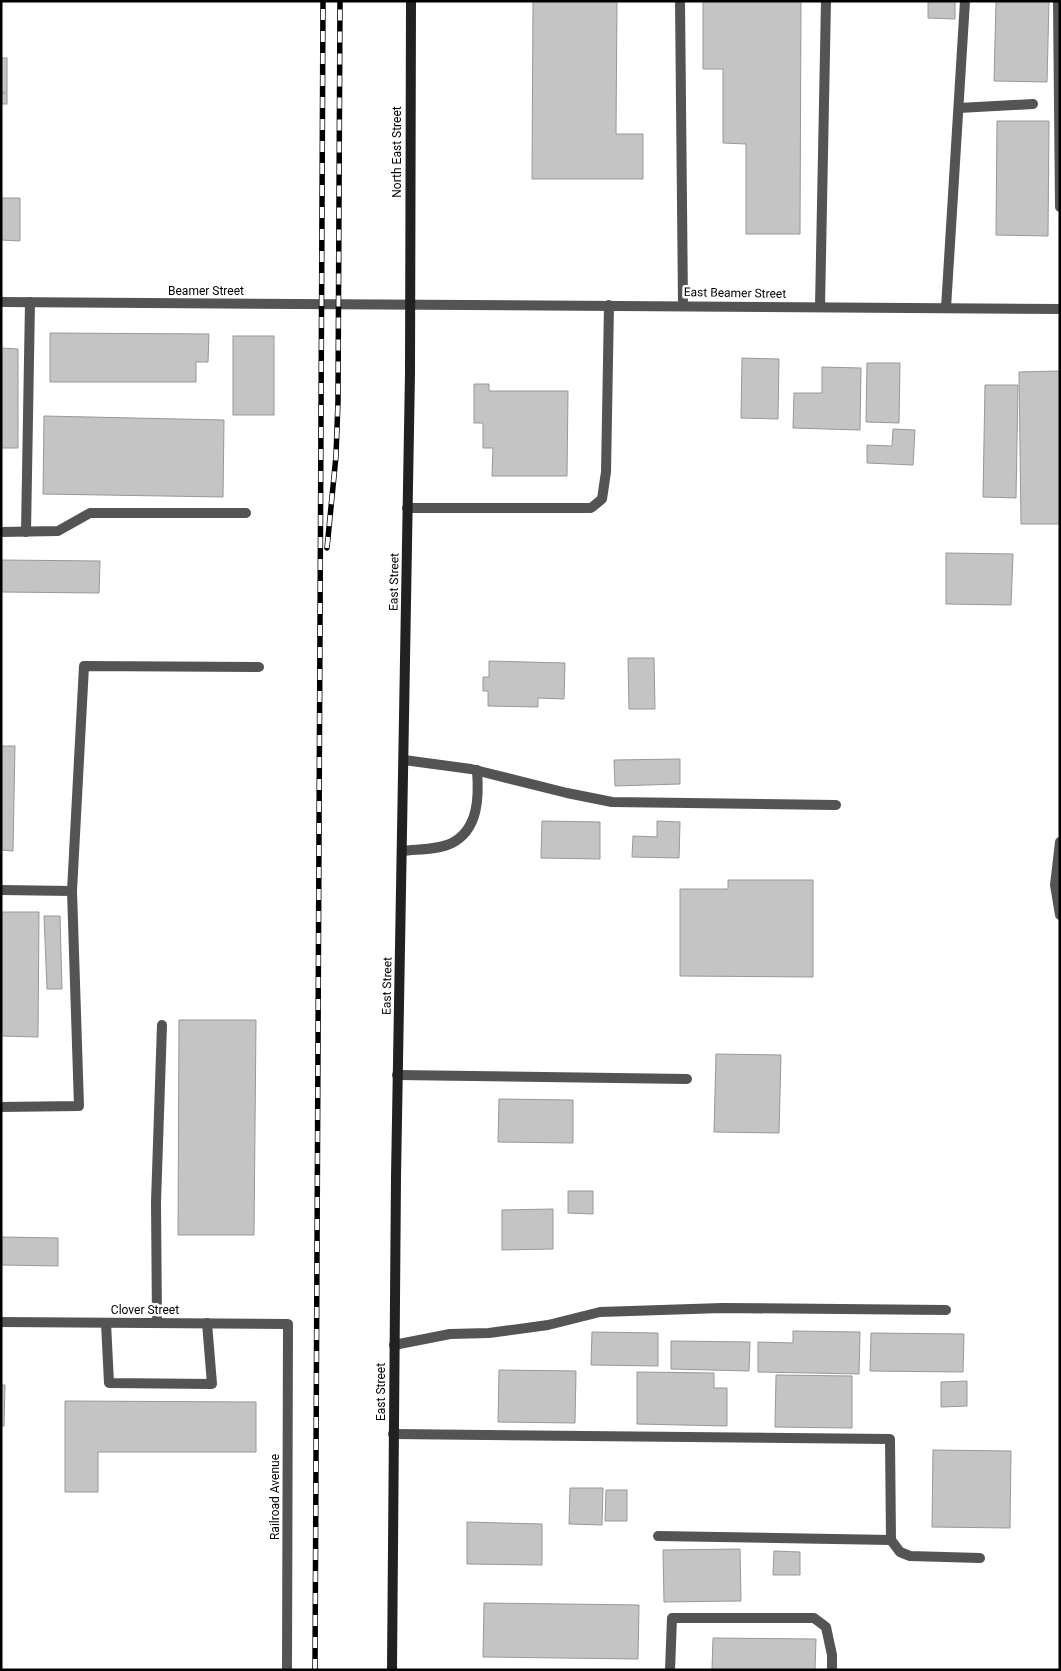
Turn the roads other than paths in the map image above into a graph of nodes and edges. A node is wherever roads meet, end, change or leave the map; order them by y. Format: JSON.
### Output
{"nodes":[{"id":1,"x":411,"y":1,"type":"edge"},
{"id":2,"x":680,"y":1,"type":"edge"},
{"id":3,"x":826,"y":1,"type":"edge"},
{"id":4,"x":965,"y":1,"type":"edge"},
{"id":5,"x":1058,"y":1,"type":"edge"},
{"id":6,"x":1033,"y":104,"type":"dead end"},
{"id":7,"x":959,"y":108,"type":"junction"},
{"id":8,"x":1060,"y":206,"type":"edge"},
{"id":9,"x":1,"y":302,"type":"edge"},
{"id":10,"x":30,"y":302,"type":"junction"},
{"id":11,"x":410,"y":304,"type":"junction"},
{"id":12,"x":609,"y":305,"type":"junction"},
{"id":13,"x":683,"y":306,"type":"junction"},
{"id":14,"x":820,"y":307,"type":"junction"},
{"id":15,"x":946,"y":308,"type":"junction"},
{"id":16,"x":1060,"y":309,"type":"edge"},
{"id":17,"x":408,"y":508,"type":"junction"},
{"id":18,"x":246,"y":512,"type":"dead end"},
{"id":19,"x":1,"y":532,"type":"edge"},
{"id":20,"x":26,"y":532,"type":"junction"},
{"id":21,"x":259,"y":667,"type":"dead end"},
{"id":22,"x":404,"y":760,"type":"junction"},
{"id":23,"x":477,"y":770,"type":"junction"},
{"id":24,"x":836,"y":805,"type":"dead end"},
{"id":25,"x":1060,"y":842,"type":"edge"},
{"id":26,"x":402,"y":851,"type":"junction"},
{"id":27,"x":1,"y":890,"type":"edge"},
{"id":28,"x":72,"y":890,"type":"junction"},
{"id":29,"x":1060,"y":915,"type":"edge"},
{"id":30,"x":162,"y":1025,"type":"dead end"},
{"id":31,"x":397,"y":1075,"type":"junction"},
{"id":32,"x":687,"y":1079,"type":"dead end"},
{"id":33,"x":1,"y":1107,"type":"edge"},
{"id":34,"x":946,"y":1310,"type":"dead end"},
{"id":35,"x":1,"y":1322,"type":"edge"},
{"id":36,"x":106,"y":1322,"type":"junction"},
{"id":37,"x":157,"y":1323,"type":"junction"},
{"id":38,"x":207,"y":1323,"type":"junction"},
{"id":39,"x":288,"y":1324,"type":"joint"},
{"id":40,"x":394,"y":1345,"type":"junction"},
{"id":41,"x":394,"y":1434,"type":"junction"},
{"id":42,"x":658,"y":1536,"type":"dead end"},
{"id":43,"x":891,"y":1540,"type":"junction"},
{"id":44,"x":980,"y":1558,"type":"dead end"},
{"id":45,"x":287,"y":1670,"type":"edge"},
{"id":46,"x":392,"y":1670,"type":"edge"},
{"id":47,"x":670,"y":1670,"type":"edge"},
{"id":48,"x":832,"y":1670,"type":"edge"}],
"edges":[{"from":1,"to":11,"type":"main road","name":"North East Street"},
{"from":2,"to":13,"type":"street"},
{"from":3,"to":14,"type":"street"},
{"from":4,"to":7,"type":"street"},
{"from":5,"to":8,"type":"street"},
{"from":6,"to":7,"type":"street"},
{"from":7,"to":15,"type":"street"},
{"from":9,"to":10,"type":"street","name":"Beamer Street"},
{"from":10,"to":11,"type":"street","name":"Beamer Street"},
{"from":10,"to":20,"type":"street"},
{"from":11,"to":12,"type":"street","name":"East Beamer Street"},
{"from":11,"to":17,"type":"main road","name":"East Street"},
{"from":12,"to":13,"type":"street","name":"East Beamer Street"},
{"from":12,"to":17,"type":"street"},
{"from":13,"to":14,"type":"street","name":"East Beamer Street"},
{"from":14,"to":15,"type":"street","name":"East Beamer Street"},
{"from":15,"to":16,"type":"street","name":"East Beamer Street"},
{"from":17,"to":22,"type":"main road","name":"East Street"},
{"from":18,"to":20,"type":"street"},
{"from":19,"to":20,"type":"street"},
{"from":21,"to":28,"type":"street"},
{"from":22,"to":23,"type":"street"},
{"from":22,"to":26,"type":"main road","name":"East Street"},
{"from":23,"to":24,"type":"street"},
{"from":23,"to":26,"type":"street"},
{"from":25,"to":29,"type":"street"},
{"from":26,"to":31,"type":"main road","name":"East Street"},
{"from":27,"to":28,"type":"street"},
{"from":28,"to":33,"type":"street"},
{"from":30,"to":37,"type":"street"},
{"from":31,"to":32,"type":"street"},
{"from":31,"to":40,"type":"main road","name":"East Street"},
{"from":34,"to":40,"type":"street"},
{"from":35,"to":36,"type":"street","name":"Clover Street"},
{"from":36,"to":37,"type":"street","name":"Clover Street"},
{"from":36,"to":38,"type":"street"},
{"from":37,"to":38,"type":"street","name":"Clover Street"},
{"from":38,"to":39,"type":"street","name":"Clover Street"},
{"from":39,"to":45,"type":"street","name":"Railroad Avenue"},
{"from":40,"to":41,"type":"main road","name":"East Street"},
{"from":41,"to":43,"type":"street"},
{"from":41,"to":46,"type":"main road","name":"East Street"},
{"from":42,"to":43,"type":"street"},
{"from":43,"to":44,"type":"street"},
{"from":47,"to":48,"type":"street"}]}
